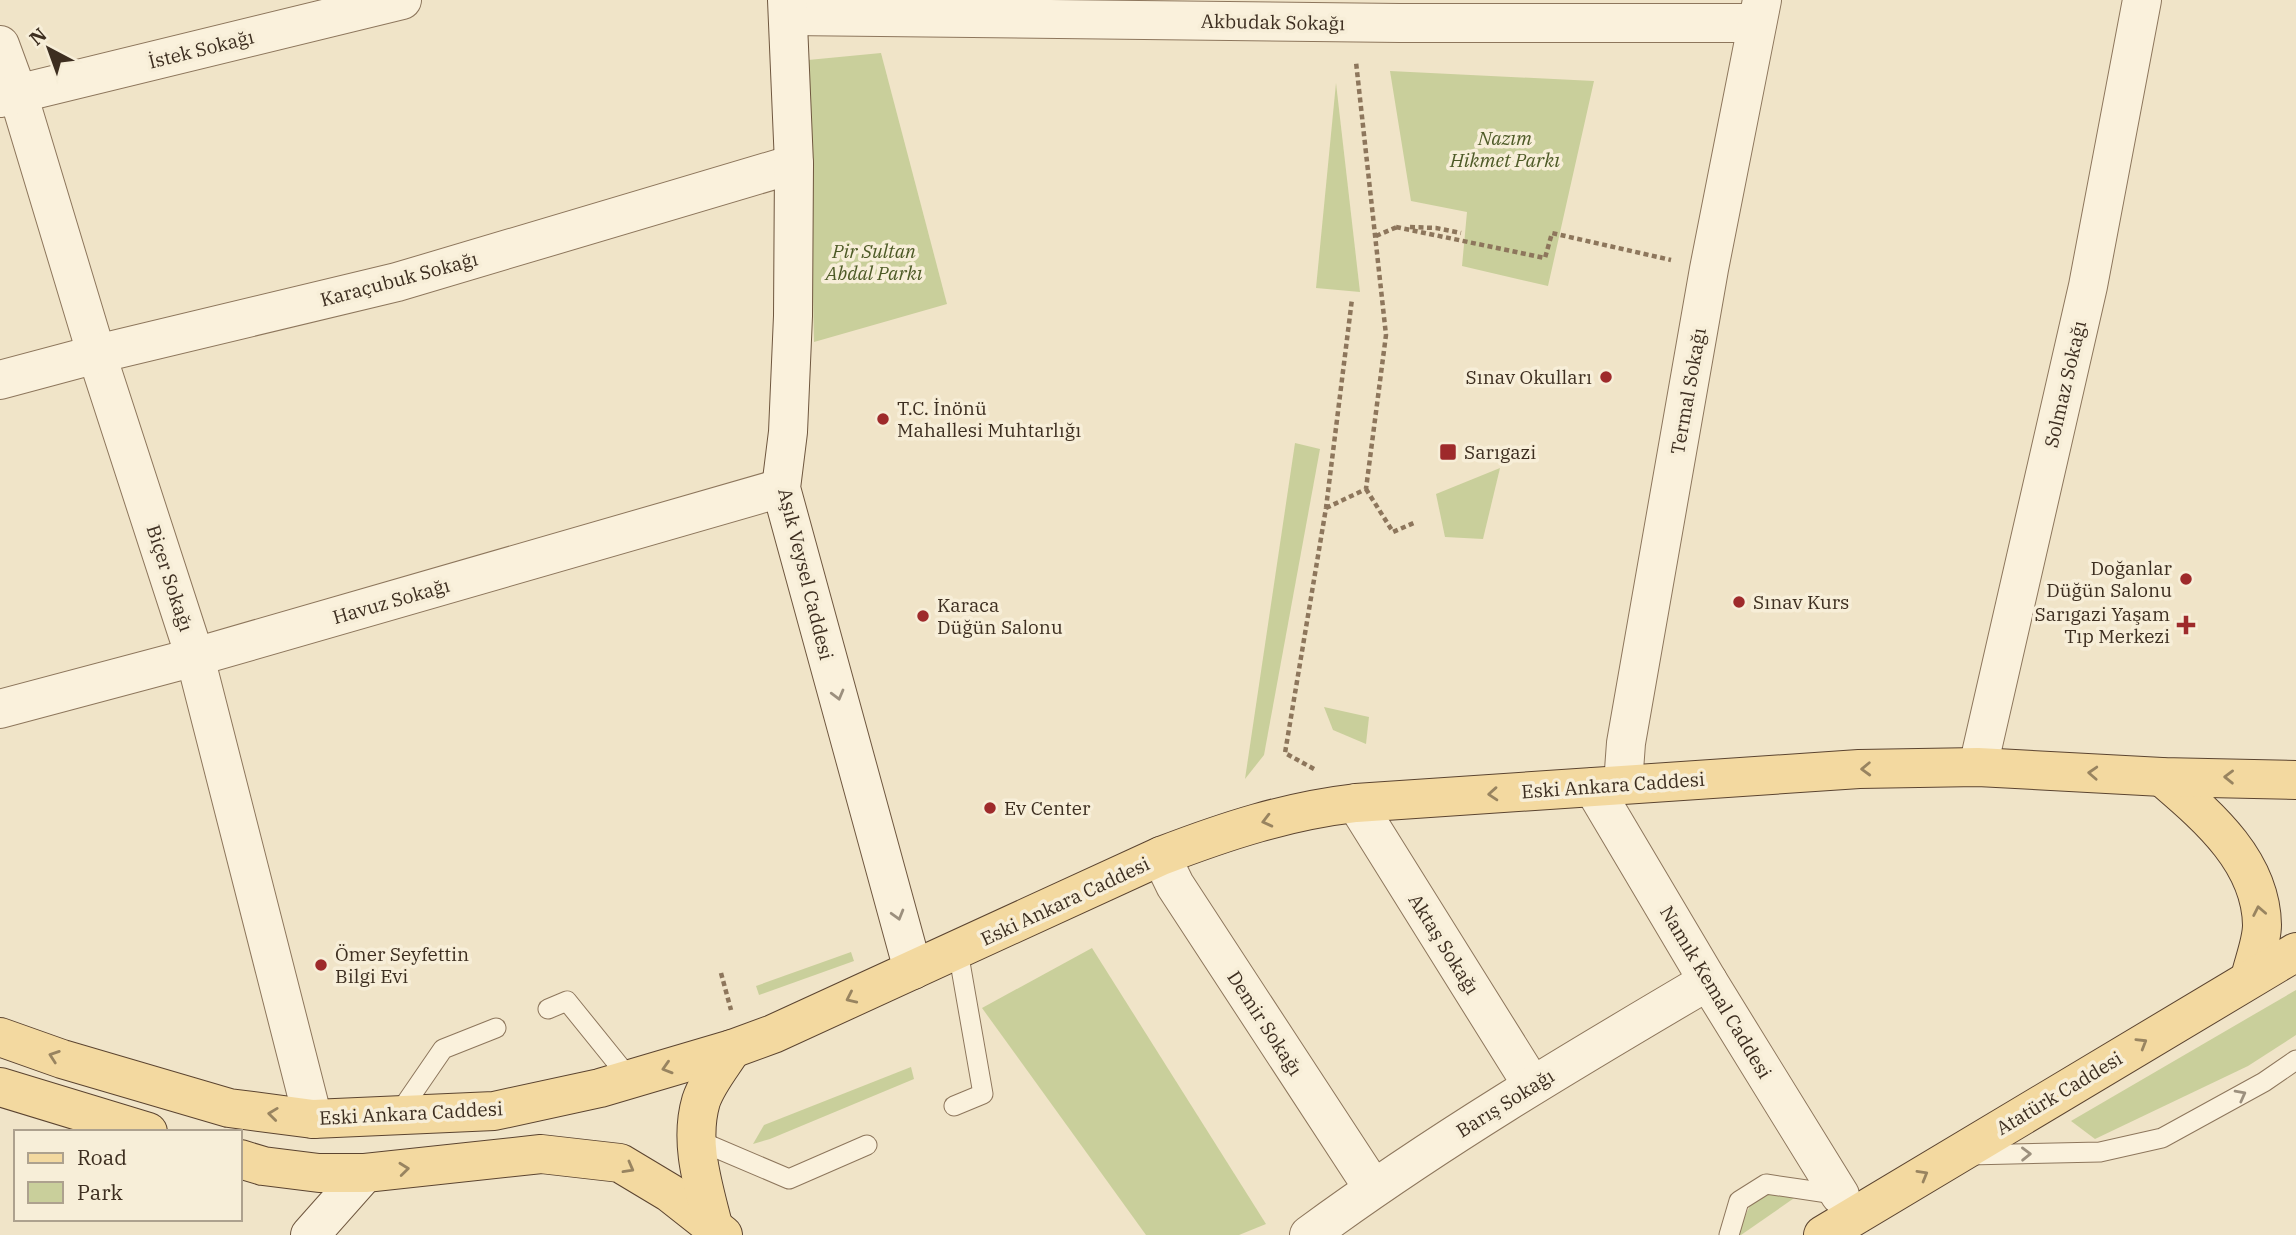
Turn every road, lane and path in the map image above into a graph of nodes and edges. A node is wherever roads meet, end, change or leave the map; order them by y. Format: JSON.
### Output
{"nodes":[{"id":1,"x":402,"y":0,"type":"edge"},
{"id":2,"x":2142,"y":0,"type":"edge"},
{"id":3,"x":788,"y":8,"type":"edge"},
{"id":4,"x":1400,"y":11,"type":"edge"},
{"id":5,"x":1760,"y":12,"type":"edge"},
{"id":6,"x":1352,"y":22,"type":"junction"},
{"id":7,"x":0,"y":45,"type":"edge"},
{"id":8,"x":9,"y":96,"type":"edge"},
{"id":9,"x":794,"y":164,"type":"junction"},
{"id":10,"x":1396,"y":227,"type":"junction"},
{"id":11,"x":1461,"y":233,"type":"dead end"},
{"id":12,"x":1376,"y":236,"type":"junction"},
{"id":13,"x":1709,"y":269,"type":"junction"},
{"id":14,"x":1352,"y":299,"type":"dead end"},
{"id":15,"x":97,"y":354,"type":"junction"},
{"id":16,"x":0,"y":380,"type":"edge"},
{"id":17,"x":781,"y":488,"type":"junction"},
{"id":18,"x":1366,"y":489,"type":"junction"},
{"id":19,"x":1326,"y":509,"type":"junction"},
{"id":20,"x":1416,"y":522,"type":"dead end"},
{"id":21,"x":195,"y":657,"type":"junction"},
{"id":22,"x":0,"y":709,"type":"edge"},
{"id":23,"x":1978,"y":767,"type":"junction"},
{"id":24,"x":1316,"y":771,"type":"dead end"},
{"id":25,"x":2162,"y":776,"type":"junction"},
{"id":26,"x":2296,"y":780,"type":"edge"},
{"id":27,"x":1608,"y":786,"type":"junction"},
{"id":28,"x":1356,"y":803,"type":"junction"},
{"id":29,"x":1161,"y":856,"type":"junction"},
{"id":30,"x":958,"y":951,"type":"junction"},
{"id":31,"x":2296,"y":952,"type":"edge"},
{"id":32,"x":913,"y":970,"type":"junction"},
{"id":33,"x":2250,"y":978,"type":"junction"},
{"id":34,"x":1708,"y":981,"type":"junction"},
{"id":35,"x":548,"y":1009,"type":"dead end"},
{"id":36,"x":496,"y":1028,"type":"dead end"},
{"id":37,"x":0,"y":1037,"type":"edge"},
{"id":38,"x":732,"y":1049,"type":"junction"},
{"id":39,"x":2296,"y":1060,"type":"edge"},
{"id":40,"x":630,"y":1079,"type":"junction"},
{"id":41,"x":1532,"y":1084,"type":"junction"},
{"id":42,"x":0,"y":1087,"type":"edge"},
{"id":43,"x":954,"y":1106,"type":"dead end"},
{"id":44,"x":397,"y":1116,"type":"junction"},
{"id":45,"x":313,"y":1119,"type":"junction"},
{"id":46,"x":141,"y":1130,"type":"edge"},
{"id":47,"x":695,"y":1139,"type":"junction"},
{"id":48,"x":867,"y":1145,"type":"dead end"},
{"id":49,"x":1958,"y":1155,"type":"junction"},
{"id":50,"x":242,"y":1160,"type":"edge"},
{"id":51,"x":365,"y":1173,"type":"junction"},
{"id":52,"x":1373,"y":1188,"type":"junction"},
{"id":53,"x":1840,"y":1195,"type":"junction"},
{"id":54,"x":1881,"y":1200,"type":"junction"},
{"id":55,"x":718,"y":1230,"type":"edge"},
{"id":56,"x":310,"y":1235,"type":"edge"},
{"id":57,"x":1310,"y":1235,"type":"edge"},
{"id":58,"x":1729,"y":1235,"type":"edge"},
{"id":59,"x":1822,"y":1235,"type":"edge"}],
"edges":[{"from":1,"to":8,"type":"street","name":"İstek Sokağı"},
{"from":2,"to":23,"type":"street","name":"Solmaz Sokağı"},
{"from":3,"to":6,"type":"street","name":"Akbudak Sokağı"},
{"from":3,"to":9,"type":"street","name":"Aşık Veysel Caddesi"},
{"from":4,"to":5,"type":"street","name":"Akbudak Sokağı"},
{"from":4,"to":6,"type":"street","name":"Akbudak Sokağı"},
{"from":5,"to":13,"type":"street","name":"Termal Sokağı"},
{"from":6,"to":12,"type":"path"},
{"from":7,"to":8,"type":"street","name":"Biçer Sokağı"},
{"from":8,"to":15,"type":"street","name":"Biçer Sokağı"},
{"from":9,"to":15,"type":"street","name":"Karaçubuk Sokağı"},
{"from":9,"to":17,"type":"street","name":"Aşık Veysel Caddesi"},
{"from":10,"to":11,"type":"path"},
{"from":10,"to":12,"type":"path"},
{"from":10,"to":13,"type":"path"},
{"from":12,"to":18,"type":"path"},
{"from":13,"to":27,"type":"street","name":"Termal Sokağı"},
{"from":14,"to":19,"type":"path"},
{"from":15,"to":16,"type":"street","name":"Karaçubuk Sokağı"},
{"from":15,"to":21,"type":"street","name":"Biçer Sokağı"},
{"from":17,"to":21,"type":"street","name":"Havuz Sokağı"},
{"from":17,"to":32,"type":"street","name":"Aşık Veysel Caddesi","one_way":true},
{"from":18,"to":19,"type":"path"},
{"from":18,"to":20,"type":"path"},
{"from":19,"to":24,"type":"path"},
{"from":21,"to":22,"type":"street","name":"Havuz Sokağı"},
{"from":21,"to":45,"type":"street","name":"Biçer Sokağı"},
{"from":25,"to":23,"type":"main road","name":"Eski Ankara Caddesi","one_way":true},
{"from":23,"to":27,"type":"main road","name":"Eski Ankara Caddesi","one_way":true},
{"from":26,"to":25,"type":"main road","one_way":true},
{"from":33,"to":25,"type":"main road","one_way":true},
{"from":27,"to":28,"type":"main road","name":"Eski Ankara Caddesi","one_way":true},
{"from":27,"to":34,"type":"street","name":"Namık Kemal Caddesi"},
{"from":28,"to":29,"type":"main road","name":"Eski Ankara Caddesi","one_way":true},
{"from":28,"to":41,"type":"street","name":"Aktaş Sokağı"},
{"from":29,"to":30,"type":"main road","name":"Eski Ankara Caddesi"},
{"from":29,"to":52,"type":"street","name":"Demir Sokağı"},
{"from":30,"to":32,"type":"main road","name":"Eski Ankara Caddesi"},
{"from":30,"to":43,"type":"lane"},
{"from":31,"to":33,"type":"main road","name":"Atatürk Caddesi"},
{"from":32,"to":38,"type":"main road","name":"Eski Ankara Caddesi","one_way":true},
{"from":49,"to":33,"type":"main road","name":"Atatürk Caddesi","one_way":true},
{"from":34,"to":41,"type":"street","name":"Barış Sokağı"},
{"from":34,"to":53,"type":"street","name":"Namık Kemal Caddesi"},
{"from":35,"to":40,"type":"lane"},
{"from":36,"to":44,"type":"lane"},
{"from":45,"to":37,"type":"main road","name":"Eski Ankara Caddesi","one_way":true},
{"from":38,"to":40,"type":"main road","name":"Eski Ankara Caddesi","one_way":true},
{"from":38,"to":47,"type":"main road"},
{"from":49,"to":39,"type":"lane","one_way":true},
{"from":40,"to":44,"type":"main road","name":"Eski Ankara Caddesi"},
{"from":41,"to":52,"type":"street","name":"Barış Sokağı"},
{"from":42,"to":46,"type":"main road"},
{"from":44,"to":45,"type":"main road","name":"Eski Ankara Caddesi"},
{"from":47,"to":48,"type":"lane"},
{"from":47,"to":55,"type":"main road"},
{"from":54,"to":49,"type":"main road","name":"Atatürk Caddesi","one_way":true},
{"from":50,"to":51,"type":"main road"},
{"from":51,"to":55,"type":"main road","one_way":true},
{"from":51,"to":56,"type":"street"},
{"from":52,"to":57,"type":"street","name":"Barış Sokağı"},
{"from":53,"to":54,"type":"lane"},
{"from":53,"to":58,"type":"lane"},
{"from":54,"to":59,"type":"main road","name":"Atatürk Caddesi"}]}
